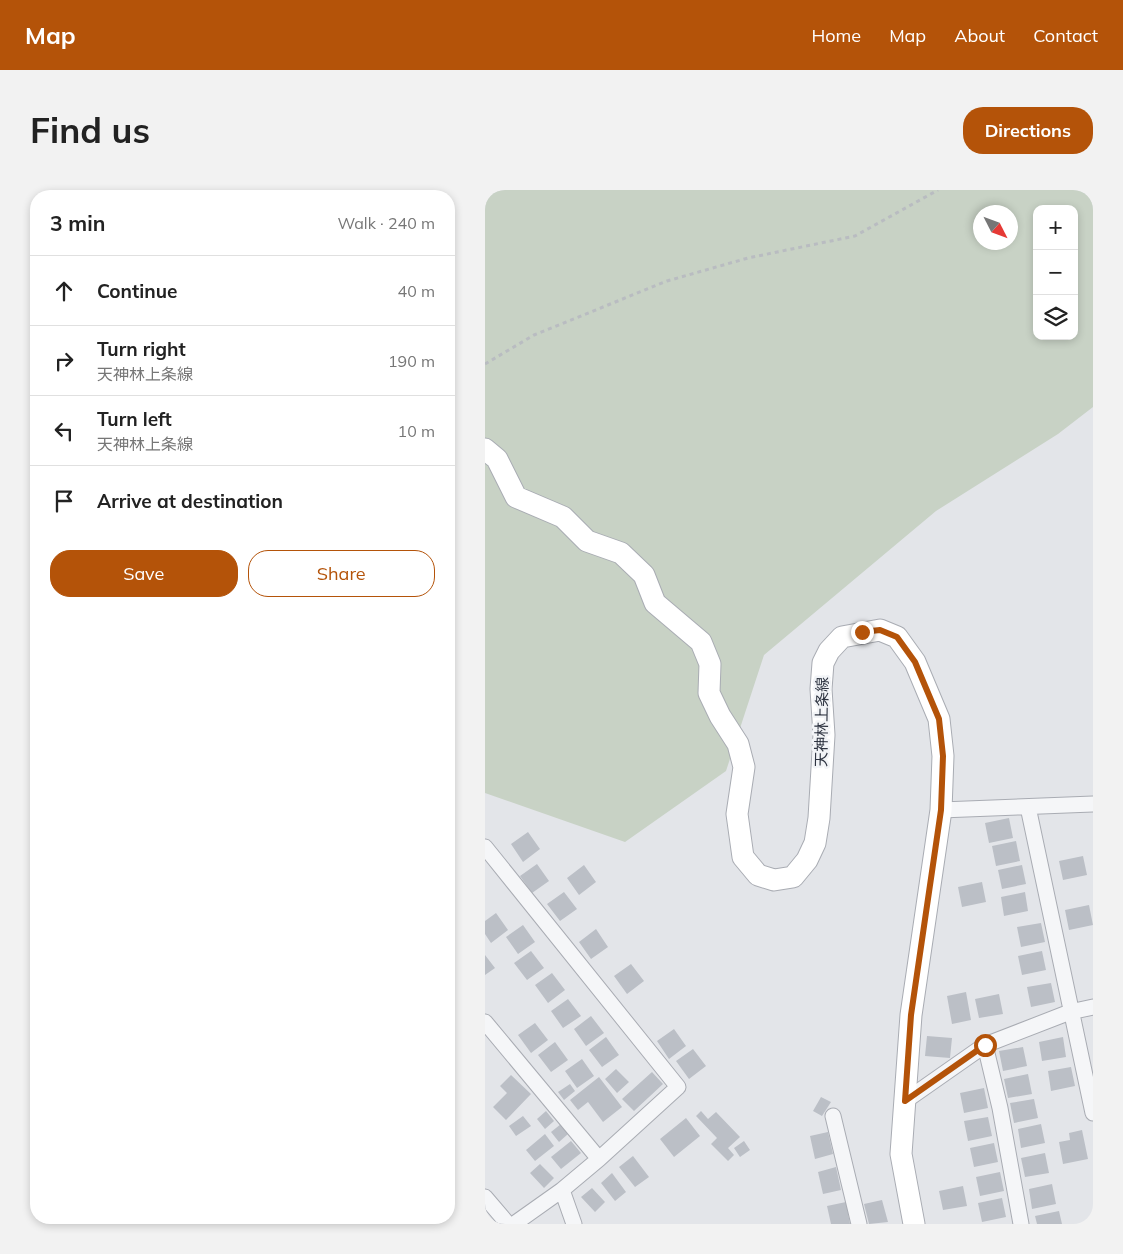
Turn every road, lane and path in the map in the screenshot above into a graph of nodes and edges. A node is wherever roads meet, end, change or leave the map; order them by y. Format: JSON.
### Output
{"nodes":[{"id":1,"x":938,"y":190,"type":"edge"},
{"id":2,"x":485,"y":364,"type":"edge"},
{"id":3,"x":485,"y":449,"type":"edge"},
{"id":4,"x":1093,"y":804,"type":"edge"},
{"id":5,"x":1028,"y":807,"type":"junction"},
{"id":6,"x":941,"y":810,"type":"junction"},
{"id":7,"x":485,"y":847,"type":"edge"},
{"id":8,"x":1093,"y":1007,"type":"edge"},
{"id":9,"x":1071,"y":1012,"type":"junction"},
{"id":10,"x":485,"y":1022,"type":"edge"},
{"id":11,"x":985,"y":1045,"type":"junction"},
{"id":12,"x":905,"y":1101,"type":"junction"},
{"id":13,"x":1093,"y":1113,"type":"edge"},
{"id":14,"x":833,"y":1116,"type":"dead end"},
{"id":15,"x":599,"y":1159,"type":"junction"},
{"id":16,"x":562,"y":1190,"type":"junction"},
{"id":17,"x":485,"y":1197,"type":"edge"},
{"id":18,"x":507,"y":1224,"type":"edge"},
{"id":19,"x":514,"y":1224,"type":"edge"},
{"id":20,"x":574,"y":1224,"type":"edge"},
{"id":21,"x":859,"y":1224,"type":"edge"},
{"id":22,"x":914,"y":1224,"type":"edge"},
{"id":23,"x":1021,"y":1224,"type":"edge"}],
"edges":[{"from":1,"to":2,"type":"path"},
{"from":3,"to":6,"type":"main road","name":"天神林上条線"},
{"from":4,"to":5,"type":"street"},
{"from":5,"to":6,"type":"street"},
{"from":5,"to":9,"type":"street"},
{"from":6,"to":12,"type":"main road","name":"天神林上条線"},
{"from":7,"to":15,"type":"street"},
{"from":8,"to":9,"type":"street"},
{"from":9,"to":11,"type":"street"},
{"from":9,"to":13,"type":"street"},
{"from":10,"to":15,"type":"street"},
{"from":11,"to":12,"type":"street"},
{"from":11,"to":23,"type":"street"},
{"from":12,"to":22,"type":"main road","name":"天神林上条線"},
{"from":14,"to":21,"type":"street"},
{"from":15,"to":16,"type":"street"},
{"from":16,"to":19,"type":"street"},
{"from":16,"to":20,"type":"street"},
{"from":17,"to":18,"type":"street"}]}
